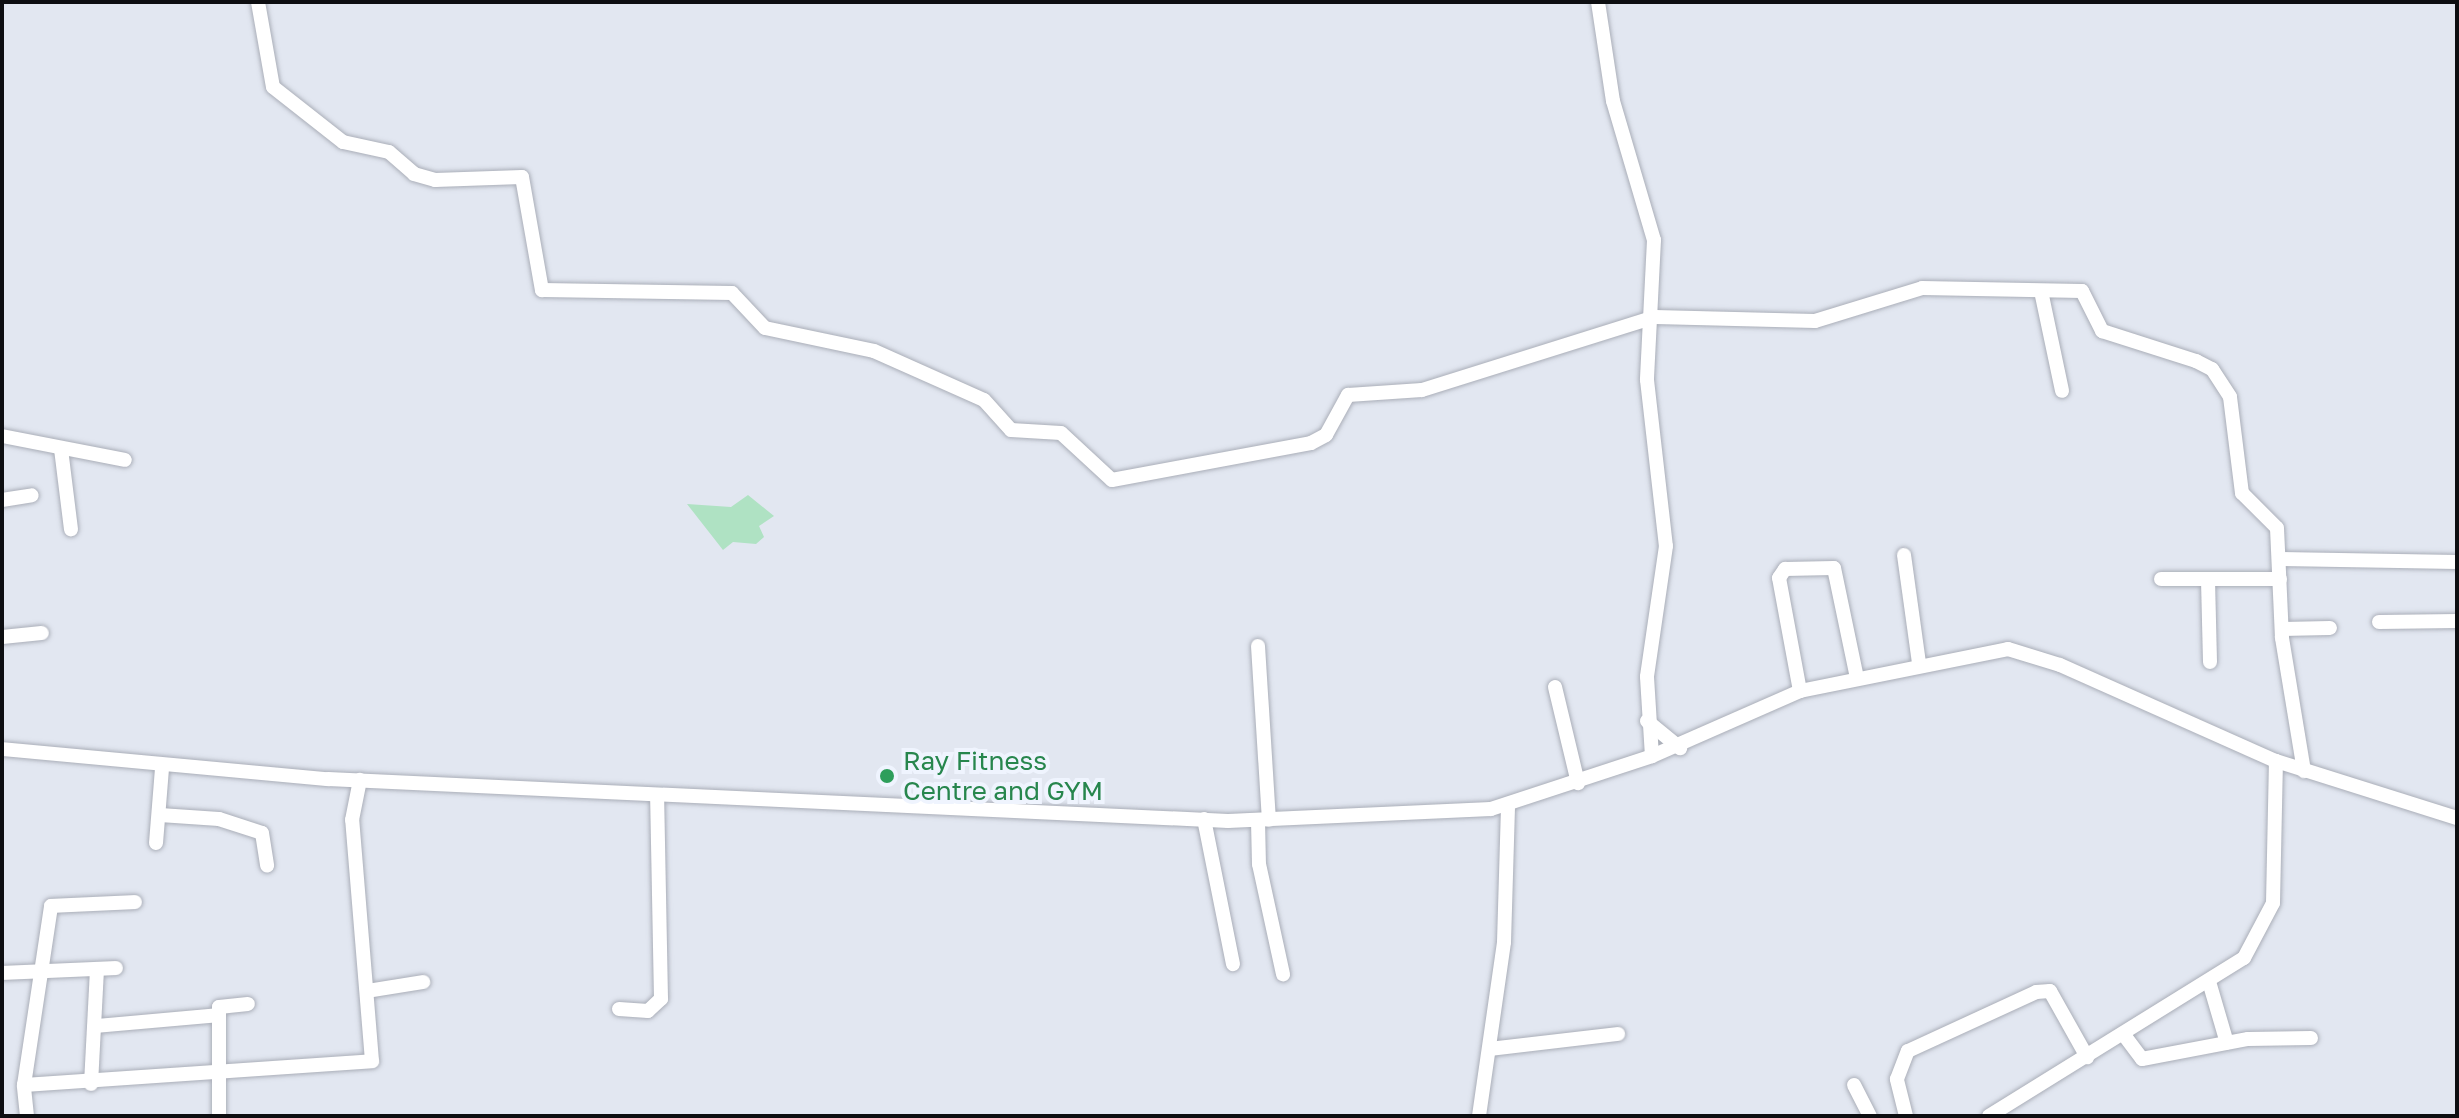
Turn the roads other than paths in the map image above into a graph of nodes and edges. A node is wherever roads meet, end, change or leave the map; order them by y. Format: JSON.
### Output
{"nodes":[{"id":1,"x":258,"y":2,"type":"edge"},
{"id":2,"x":1598,"y":2,"type":"edge"},
{"id":3,"x":2041,"y":291,"type":"junction"},
{"id":4,"x":1655,"y":317,"type":"junction"},
{"id":5,"x":2062,"y":391,"type":"dead end"},
{"id":6,"x":2,"y":436,"type":"edge"},
{"id":7,"x":61,"y":449,"type":"junction"},
{"id":8,"x":125,"y":460,"type":"dead end"},
{"id":9,"x":32,"y":495,"type":"dead end"},
{"id":10,"x":2,"y":500,"type":"edge"},
{"id":11,"x":71,"y":529,"type":"dead end"},
{"id":12,"x":1904,"y":555,"type":"dead end"},
{"id":13,"x":2281,"y":559,"type":"junction"},
{"id":14,"x":2457,"y":562,"type":"edge"},
{"id":15,"x":2161,"y":579,"type":"dead end"},
{"id":16,"x":2280,"y":579,"type":"junction"},
{"id":17,"x":2208,"y":580,"type":"junction"},
{"id":18,"x":2457,"y":621,"type":"edge"},
{"id":19,"x":2379,"y":622,"type":"dead end"},
{"id":20,"x":2330,"y":628,"type":"dead end"},
{"id":21,"x":2282,"y":629,"type":"junction"},
{"id":22,"x":42,"y":633,"type":"dead end"},
{"id":23,"x":2,"y":637,"type":"edge"},
{"id":24,"x":1258,"y":646,"type":"dead end"},
{"id":25,"x":2210,"y":662,"type":"dead end"},
{"id":26,"x":1919,"y":663,"type":"junction"},
{"id":27,"x":1857,"y":678,"type":"junction"},
{"id":28,"x":1555,"y":687,"type":"dead end"},
{"id":29,"x":1800,"y":691,"type":"junction"},
{"id":30,"x":1647,"y":721,"type":"junction"},
{"id":31,"x":1680,"y":748,"type":"junction"},
{"id":32,"x":2,"y":749,"type":"edge"},
{"id":33,"x":1652,"y":756,"type":"junction"},
{"id":34,"x":2276,"y":761,"type":"junction"},
{"id":35,"x":162,"y":768,"type":"junction"},
{"id":36,"x":2304,"y":771,"type":"junction"},
{"id":37,"x":360,"y":780,"type":"junction"},
{"id":38,"x":1578,"y":783,"type":"junction"},
{"id":39,"x":657,"y":798,"type":"junction"},
{"id":40,"x":1508,"y":804,"type":"junction"},
{"id":41,"x":160,"y":815,"type":"junction"},
{"id":42,"x":2457,"y":818,"type":"edge"},
{"id":43,"x":1204,"y":819,"type":"junction"},
{"id":44,"x":1263,"y":821,"type":"junction"},
{"id":45,"x":156,"y":843,"type":"dead end"},
{"id":46,"x":267,"y":866,"type":"dead end"},
{"id":47,"x":135,"y":902,"type":"dead end"},
{"id":48,"x":1233,"y":964,"type":"dead end"},
{"id":49,"x":116,"y":968,"type":"dead end"},
{"id":50,"x":97,"y":970,"type":"junction"},
{"id":51,"x":41,"y":971,"type":"junction"},
{"id":52,"x":2,"y":973,"type":"edge"},
{"id":53,"x":1283,"y":974,"type":"dead end"},
{"id":54,"x":423,"y":982,"type":"dead end"},
{"id":55,"x":2210,"y":985,"type":"junction"},
{"id":56,"x":367,"y":991,"type":"junction"},
{"id":57,"x":248,"y":1004,"type":"dead end"},
{"id":58,"x":619,"y":1009,"type":"dead end"},
{"id":59,"x":219,"y":1015,"type":"junction"},
{"id":60,"x":96,"y":1026,"type":"junction"},
{"id":61,"x":1618,"y":1034,"type":"dead end"},
{"id":62,"x":2124,"y":1035,"type":"junction"},
{"id":63,"x":2311,"y":1038,"type":"dead end"},
{"id":64,"x":2227,"y":1043,"type":"junction"},
{"id":65,"x":1490,"y":1049,"type":"junction"},
{"id":66,"x":2087,"y":1057,"type":"junction"},
{"id":67,"x":223,"y":1068,"type":"junction"},
{"id":68,"x":91,"y":1084,"type":"junction"},
{"id":69,"x":24,"y":1085,"type":"junction"},
{"id":70,"x":1854,"y":1085,"type":"dead end"},
{"id":71,"x":27,"y":1116,"type":"edge"},
{"id":72,"x":219,"y":1116,"type":"edge"},
{"id":73,"x":1479,"y":1116,"type":"edge"},
{"id":74,"x":1870,"y":1116,"type":"edge"},
{"id":75,"x":1906,"y":1116,"type":"edge"},
{"id":76,"x":1989,"y":1116,"type":"edge"}],
"edges":[{"from":1,"to":4,"type":"street"},
{"from":2,"to":4,"type":"street"},
{"from":3,"to":4,"type":"street"},
{"from":3,"to":5,"type":"street"},
{"from":3,"to":13,"type":"street"},
{"from":4,"to":30,"type":"street"},
{"from":6,"to":7,"type":"street"},
{"from":7,"to":8,"type":"street"},
{"from":7,"to":11,"type":"street"},
{"from":9,"to":10,"type":"street"},
{"from":12,"to":26,"type":"street"},
{"from":13,"to":14,"type":"street"},
{"from":13,"to":16,"type":"street"},
{"from":15,"to":17,"type":"street"},
{"from":16,"to":17,"type":"street"},
{"from":16,"to":21,"type":"street"},
{"from":17,"to":25,"type":"street"},
{"from":18,"to":19,"type":"street"},
{"from":20,"to":21,"type":"street"},
{"from":21,"to":36,"type":"street"},
{"from":22,"to":23,"type":"street"},
{"from":24,"to":44,"type":"street"},
{"from":26,"to":27,"type":"street"},
{"from":26,"to":34,"type":"street"},
{"from":27,"to":29,"type":"street"},
{"from":27,"to":29,"type":"street"},
{"from":28,"to":38,"type":"street"},
{"from":29,"to":31,"type":"street"},
{"from":30,"to":31,"type":"street"},
{"from":30,"to":33,"type":"street"},
{"from":31,"to":33,"type":"street"},
{"from":32,"to":35,"type":"street"},
{"from":33,"to":38,"type":"street"},
{"from":34,"to":36,"type":"street"},
{"from":34,"to":55,"type":"street"},
{"from":35,"to":37,"type":"street"},
{"from":35,"to":41,"type":"street"},
{"from":36,"to":42,"type":"street"},
{"from":37,"to":39,"type":"street"},
{"from":37,"to":56,"type":"street"},
{"from":38,"to":40,"type":"street"},
{"from":39,"to":43,"type":"street"},
{"from":39,"to":58,"type":"street"},
{"from":40,"to":44,"type":"street"},
{"from":40,"to":65,"type":"street"},
{"from":41,"to":45,"type":"street"},
{"from":41,"to":46,"type":"street"},
{"from":43,"to":44,"type":"street"},
{"from":43,"to":48,"type":"street"},
{"from":44,"to":53,"type":"street"},
{"from":47,"to":51,"type":"street"},
{"from":49,"to":50,"type":"street"},
{"from":50,"to":51,"type":"street"},
{"from":50,"to":60,"type":"street"},
{"from":51,"to":52,"type":"street"},
{"from":51,"to":69,"type":"street"},
{"from":54,"to":56,"type":"street"},
{"from":55,"to":62,"type":"street"},
{"from":55,"to":64,"type":"street"},
{"from":56,"to":67,"type":"street"},
{"from":57,"to":59,"type":"street"},
{"from":59,"to":60,"type":"street"},
{"from":59,"to":67,"type":"street"},
{"from":60,"to":68,"type":"street"},
{"from":61,"to":65,"type":"street"},
{"from":62,"to":64,"type":"street"},
{"from":62,"to":66,"type":"street"},
{"from":63,"to":64,"type":"street"},
{"from":65,"to":73,"type":"street"},
{"from":66,"to":75,"type":"street"},
{"from":66,"to":76,"type":"street"},
{"from":67,"to":68,"type":"street"},
{"from":67,"to":72,"type":"street"},
{"from":68,"to":69,"type":"street"},
{"from":69,"to":71,"type":"street"},
{"from":70,"to":74,"type":"street"}]}
